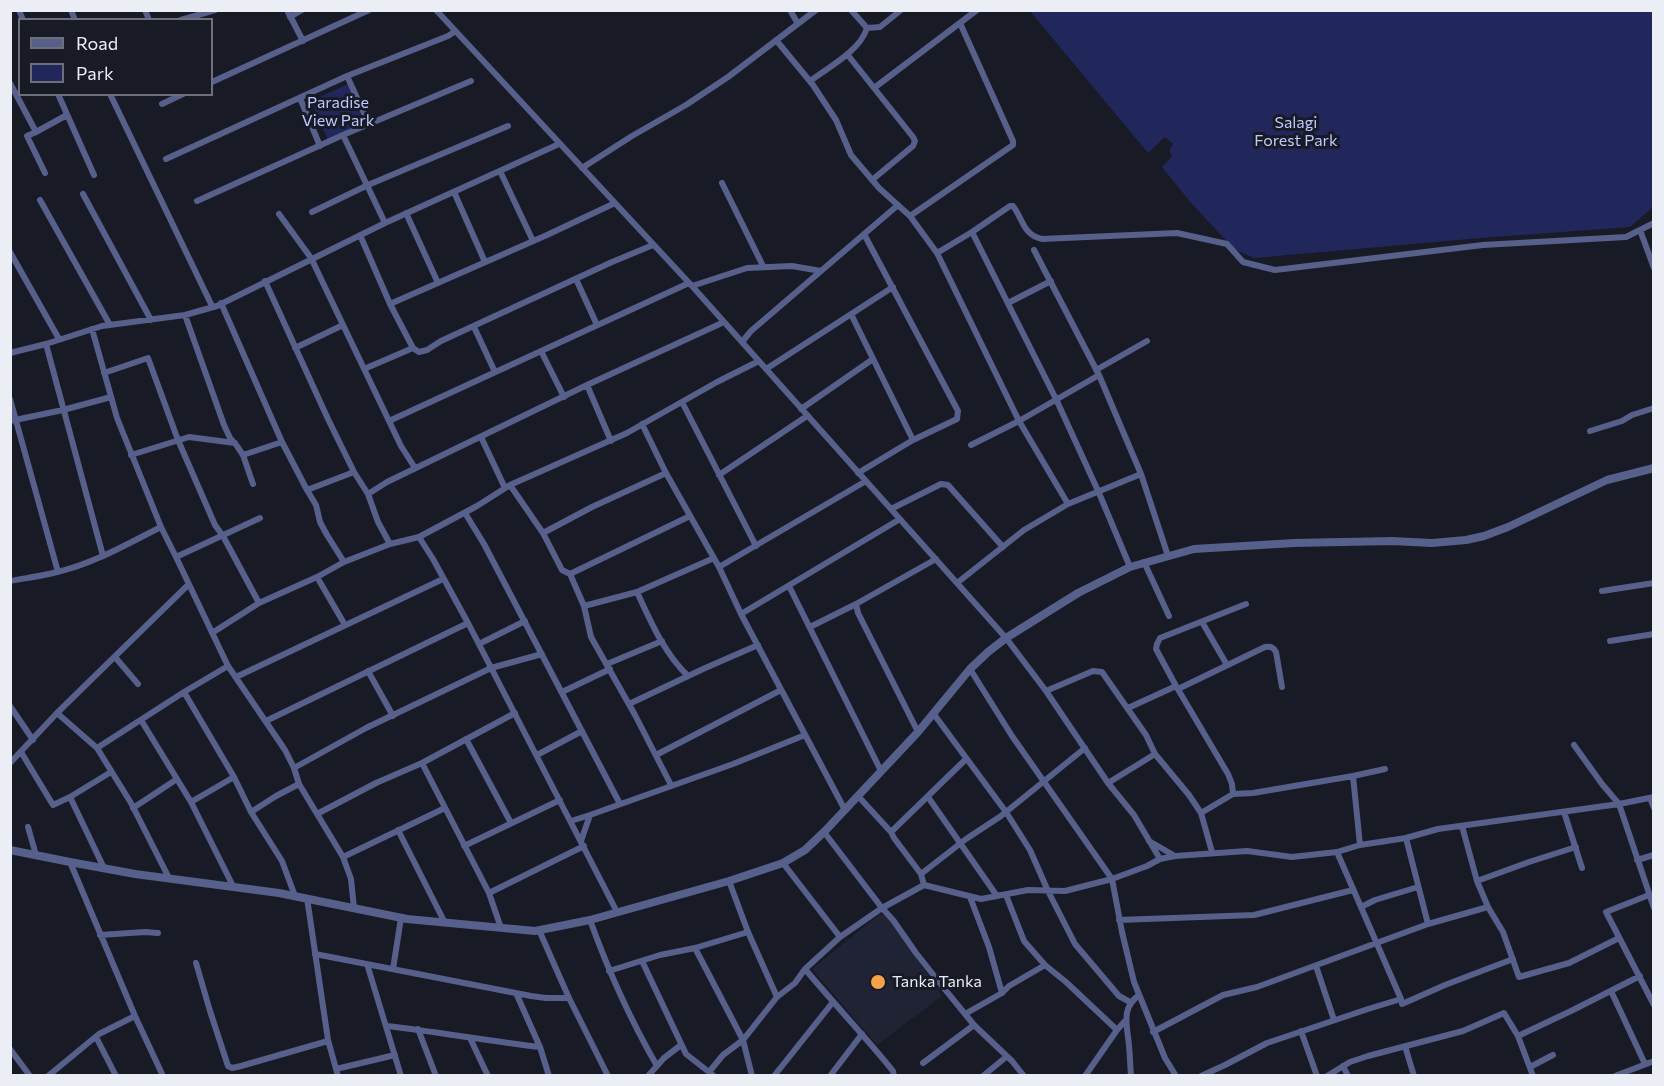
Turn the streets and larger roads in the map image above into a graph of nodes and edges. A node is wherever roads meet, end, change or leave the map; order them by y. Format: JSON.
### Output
{"nodes":[{"id":1,"x":215,"y":10,"type":"edge"},
{"id":2,"x":302,"y":10,"type":"edge"},
{"id":3,"x":369,"y":10,"type":"edge"},
{"id":4,"x":436,"y":10,"type":"edge"},
{"id":5,"x":790,"y":10,"type":"edge"},
{"id":6,"x":816,"y":10,"type":"edge"},
{"id":7,"x":852,"y":10,"type":"edge"},
{"id":8,"x":901,"y":10,"type":"edge"},
{"id":9,"x":977,"y":10,"type":"edge"},
{"id":10,"x":205,"y":12,"type":"edge"},
{"id":11,"x":289,"y":14,"type":"edge"},
{"id":12,"x":187,"y":18,"type":"edge"},
{"id":13,"x":960,"y":23,"type":"junction"},
{"id":14,"x":798,"y":24,"type":"junction"},
{"id":15,"x":867,"y":28,"type":"junction"},
{"id":16,"x":454,"y":32,"type":"junction"},
{"id":17,"x":303,"y":40,"type":"junction"},
{"id":18,"x":776,"y":40,"type":"junction"},
{"id":19,"x":847,"y":54,"type":"junction"},
{"id":20,"x":347,"y":76,"type":"junction"},
{"id":21,"x":471,"y":81,"type":"dead end"},
{"id":22,"x":810,"y":81,"type":"junction"},
{"id":23,"x":213,"y":82,"type":"edge"},
{"id":24,"x":10,"y":83,"type":"edge"},
{"id":25,"x":874,"y":88,"type":"junction"},
{"id":26,"x":59,"y":96,"type":"edge"},
{"id":27,"x":111,"y":96,"type":"edge"},
{"id":28,"x":171,"y":97,"type":"edge"},
{"id":29,"x":300,"y":98,"type":"junction"},
{"id":30,"x":162,"y":104,"type":"dead end"},
{"id":31,"x":67,"y":115,"type":"junction"},
{"id":32,"x":369,"y":124,"type":"junction"},
{"id":33,"x":508,"y":126,"type":"dead end"},
{"id":34,"x":36,"y":132,"type":"junction"},
{"id":35,"x":343,"y":135,"type":"junction"},
{"id":36,"x":560,"y":144,"type":"junction"},
{"id":37,"x":320,"y":146,"type":"junction"},
{"id":38,"x":166,"y":159,"type":"dead end"},
{"id":39,"x":582,"y":168,"type":"junction"},
{"id":40,"x":501,"y":171,"type":"junction"},
{"id":41,"x":45,"y":173,"type":"dead end"},
{"id":42,"x":94,"y":175,"type":"dead end"},
{"id":43,"x":872,"y":180,"type":"junction"},
{"id":44,"x":722,"y":183,"type":"dead end"},
{"id":45,"x":368,"y":185,"type":"junction"},
{"id":46,"x":454,"y":192,"type":"junction"},
{"id":47,"x":83,"y":195,"type":"dead end"},
{"id":48,"x":40,"y":200,"type":"dead end"},
{"id":49,"x":197,"y":201,"type":"dead end"},
{"id":50,"x":615,"y":203,"type":"junction"},
{"id":51,"x":898,"y":205,"type":"junction"},
{"id":52,"x":312,"y":212,"type":"dead end"},
{"id":53,"x":406,"y":213,"type":"junction"},
{"id":54,"x":279,"y":214,"type":"dead end"},
{"id":55,"x":910,"y":216,"type":"junction"},
{"id":56,"x":385,"y":223,"type":"junction"},
{"id":57,"x":1653,"y":223,"type":"edge"},
{"id":58,"x":1640,"y":230,"type":"junction"},
{"id":59,"x":972,"y":232,"type":"junction"},
{"id":60,"x":864,"y":234,"type":"junction"},
{"id":61,"x":360,"y":235,"type":"junction"},
{"id":62,"x":533,"y":241,"type":"junction"},
{"id":63,"x":653,"y":244,"type":"junction"},
{"id":64,"x":1034,"y":250,"type":"dead end"},
{"id":65,"x":10,"y":252,"type":"edge"},
{"id":66,"x":938,"y":253,"type":"junction"},
{"id":67,"x":311,"y":258,"type":"junction"},
{"id":68,"x":485,"y":262,"type":"junction"},
{"id":69,"x":763,"y":266,"type":"junction"},
{"id":70,"x":1653,"y":268,"type":"edge"},
{"id":71,"x":821,"y":271,"type":"junction"},
{"id":72,"x":576,"y":279,"type":"junction"},
{"id":73,"x":266,"y":281,"type":"junction"},
{"id":74,"x":1051,"y":281,"type":"junction"},
{"id":75,"x":438,"y":283,"type":"junction"},
{"id":76,"x":691,"y":285,"type":"junction"},
{"id":77,"x":893,"y":287,"type":"junction"},
{"id":78,"x":222,"y":303,"type":"junction"},
{"id":79,"x":1008,"y":303,"type":"junction"},
{"id":80,"x":390,"y":304,"type":"junction"},
{"id":81,"x":212,"y":306,"type":"junction"},
{"id":82,"x":850,"y":314,"type":"junction"},
{"id":83,"x":185,"y":315,"type":"junction"},
{"id":84,"x":151,"y":320,"type":"junction"},
{"id":85,"x":724,"y":322,"type":"junction"},
{"id":86,"x":110,"y":325,"type":"junction"},
{"id":87,"x":343,"y":325,"type":"junction"},
{"id":88,"x":597,"y":325,"type":"junction"},
{"id":89,"x":474,"y":327,"type":"junction"},
{"id":90,"x":92,"y":329,"type":"junction"},
{"id":91,"x":59,"y":339,"type":"junction"},
{"id":92,"x":1147,"y":341,"type":"dead end"},
{"id":93,"x":742,"y":342,"type":"junction"},
{"id":94,"x":46,"y":344,"type":"junction"},
{"id":95,"x":295,"y":348,"type":"junction"},
{"id":96,"x":413,"y":348,"type":"junction"},
{"id":97,"x":541,"y":351,"type":"junction"},
{"id":98,"x":10,"y":353,"type":"edge"},
{"id":99,"x":873,"y":359,"type":"junction"},
{"id":100,"x":759,"y":361,"type":"junction"},
{"id":101,"x":364,"y":369,"type":"junction"},
{"id":102,"x":766,"y":369,"type":"junction"},
{"id":103,"x":495,"y":372,"type":"junction"},
{"id":104,"x":1097,"y":372,"type":"junction"},
{"id":105,"x":104,"y":373,"type":"junction"},
{"id":106,"x":587,"y":385,"type":"junction"},
{"id":107,"x":111,"y":397,"type":"junction"},
{"id":108,"x":564,"y":397,"type":"junction"},
{"id":109,"x":10,"y":399,"type":"edge"},
{"id":110,"x":1056,"y":399,"type":"junction"},
{"id":111,"x":682,"y":402,"type":"junction"},
{"id":112,"x":801,"y":408,"type":"junction"},
{"id":113,"x":1653,"y":408,"type":"edge"},
{"id":114,"x":63,"y":410,"type":"junction"},
{"id":115,"x":807,"y":416,"type":"junction"},
{"id":116,"x":13,"y":420,"type":"edge"},
{"id":117,"x":389,"y":421,"type":"junction"},
{"id":118,"x":1019,"y":421,"type":"junction"},
{"id":119,"x":642,"y":424,"type":"junction"},
{"id":120,"x":1590,"y":431,"type":"dead end"},
{"id":121,"x":481,"y":437,"type":"junction"},
{"id":122,"x":178,"y":440,"type":"junction"},
{"id":123,"x":913,"y":440,"type":"junction"},
{"id":124,"x":611,"y":441,"type":"junction"},
{"id":125,"x":282,"y":442,"type":"junction"},
{"id":126,"x":235,"y":443,"type":"junction"},
{"id":127,"x":971,"y":446,"type":"dead end"},
{"id":128,"x":131,"y":455,"type":"junction"},
{"id":129,"x":243,"y":455,"type":"junction"},
{"id":130,"x":415,"y":468,"type":"junction"},
{"id":131,"x":1653,"y":468,"type":"edge"},
{"id":132,"x":354,"y":472,"type":"junction"},
{"id":133,"x":666,"y":473,"type":"junction"},
{"id":134,"x":858,"y":473,"type":"junction"},
{"id":135,"x":1141,"y":474,"type":"junction"},
{"id":136,"x":719,"y":475,"type":"junction"},
{"id":137,"x":866,"y":481,"type":"junction"},
{"id":138,"x":253,"y":484,"type":"dead end"},
{"id":139,"x":507,"y":486,"type":"junction"},
{"id":140,"x":307,"y":490,"type":"junction"},
{"id":141,"x":1098,"y":493,"type":"junction"},
{"id":142,"x":368,"y":494,"type":"junction"},
{"id":143,"x":1068,"y":504,"type":"junction"},
{"id":144,"x":891,"y":509,"type":"junction"},
{"id":145,"x":465,"y":513,"type":"junction"},
{"id":146,"x":690,"y":516,"type":"junction"},
{"id":147,"x":260,"y":518,"type":"dead end"},
{"id":148,"x":900,"y":519,"type":"junction"},
{"id":149,"x":161,"y":527,"type":"junction"},
{"id":150,"x":543,"y":533,"type":"junction"},
{"id":151,"x":224,"y":536,"type":"junction"},
{"id":152,"x":419,"y":537,"type":"junction"},
{"id":153,"x":390,"y":544,"type":"junction"},
{"id":154,"x":756,"y":546,"type":"junction"},
{"id":155,"x":1003,"y":547,"type":"junction"},
{"id":156,"x":103,"y":556,"type":"junction"},
{"id":157,"x":1168,"y":556,"type":"junction"},
{"id":158,"x":176,"y":557,"type":"junction"},
{"id":159,"x":714,"y":558,"type":"junction"},
{"id":160,"x":936,"y":560,"type":"junction"},
{"id":161,"x":344,"y":562,"type":"junction"},
{"id":162,"x":1143,"y":562,"type":"junction"},
{"id":163,"x":719,"y":567,"type":"junction"},
{"id":164,"x":1130,"y":567,"type":"junction"},
{"id":165,"x":58,"y":572,"type":"junction"},
{"id":166,"x":570,"y":574,"type":"junction"},
{"id":167,"x":317,"y":578,"type":"junction"},
{"id":168,"x":443,"y":579,"type":"junction"},
{"id":169,"x":11,"y":580,"type":"edge"},
{"id":170,"x":957,"y":583,"type":"junction"},
{"id":171,"x":1653,"y":583,"type":"edge"},
{"id":172,"x":188,"y":585,"type":"junction"},
{"id":173,"x":789,"y":586,"type":"junction"},
{"id":174,"x":1602,"y":591,"type":"dead end"},
{"id":175,"x":637,"y":592,"type":"junction"},
{"id":176,"x":259,"y":603,"type":"junction"},
{"id":177,"x":856,"y":604,"type":"junction"},
{"id":178,"x":1246,"y":604,"type":"dead end"},
{"id":179,"x":584,"y":606,"type":"junction"},
{"id":180,"x":741,"y":614,"type":"junction"},
{"id":181,"x":1169,"y":616,"type":"dead end"},
{"id":182,"x":525,"y":621,"type":"junction"},
{"id":183,"x":1202,"y":622,"type":"junction"},
{"id":184,"x":468,"y":623,"type":"junction"},
{"id":185,"x":345,"y":625,"type":"junction"},
{"id":186,"x":810,"y":627,"type":"junction"},
{"id":187,"x":212,"y":633,"type":"junction"},
{"id":188,"x":1653,"y":634,"type":"edge"},
{"id":189,"x":1006,"y":638,"type":"junction"},
{"id":190,"x":662,"y":641,"type":"junction"},
{"id":191,"x":1611,"y":641,"type":"dead end"},
{"id":192,"x":478,"y":644,"type":"junction"},
{"id":193,"x":758,"y":645,"type":"junction"},
{"id":194,"x":542,"y":654,"type":"junction"},
{"id":195,"x":115,"y":657,"type":"junction"},
{"id":196,"x":1227,"y":665,"type":"junction"},
{"id":197,"x":228,"y":666,"type":"junction"},
{"id":198,"x":609,"y":667,"type":"junction"},
{"id":199,"x":491,"y":668,"type":"junction"},
{"id":200,"x":970,"y":669,"type":"junction"},
{"id":201,"x":368,"y":671,"type":"junction"},
{"id":202,"x":688,"y":676,"type":"junction"},
{"id":203,"x":236,"y":677,"type":"junction"},
{"id":204,"x":138,"y":684,"type":"dead end"},
{"id":205,"x":1282,"y":687,"type":"dead end"},
{"id":206,"x":1177,"y":688,"type":"junction"},
{"id":207,"x":782,"y":690,"type":"junction"},
{"id":208,"x":1046,"y":691,"type":"junction"},
{"id":209,"x":184,"y":692,"type":"junction"},
{"id":210,"x":562,"y":692,"type":"junction"},
{"id":211,"x":629,"y":704,"type":"junction"},
{"id":212,"x":10,"y":706,"type":"edge"},
{"id":213,"x":1128,"y":708,"type":"junction"},
{"id":214,"x":57,"y":713,"type":"junction"},
{"id":215,"x":514,"y":713,"type":"junction"},
{"id":216,"x":933,"y":713,"type":"junction"},
{"id":217,"x":393,"y":716,"type":"junction"},
{"id":218,"x":141,"y":720,"type":"junction"},
{"id":219,"x":266,"y":721,"type":"junction"},
{"id":220,"x":582,"y":731,"type":"junction"},
{"id":221,"x":918,"y":732,"type":"junction"},
{"id":222,"x":805,"y":735,"type":"junction"},
{"id":223,"x":466,"y":739,"type":"junction"},
{"id":224,"x":33,"y":740,"type":"junction"},
{"id":225,"x":1574,"y":745,"type":"dead end"},
{"id":226,"x":97,"y":748,"type":"junction"},
{"id":227,"x":1085,"y":748,"type":"junction"},
{"id":228,"x":21,"y":752,"type":"junction"},
{"id":229,"x":1155,"y":754,"type":"junction"},
{"id":230,"x":537,"y":755,"type":"junction"},
{"id":231,"x":656,"y":755,"type":"junction"},
{"id":232,"x":966,"y":759,"type":"junction"},
{"id":233,"x":10,"y":763,"type":"edge"},
{"id":234,"x":422,"y":764,"type":"junction"},
{"id":235,"x":294,"y":768,"type":"junction"},
{"id":236,"x":1385,"y":769,"type":"dead end"},
{"id":237,"x":881,"y":771,"type":"junction"},
{"id":238,"x":111,"y":772,"type":"junction"},
{"id":239,"x":1353,"y":776,"type":"junction"},
{"id":240,"x":234,"y":777,"type":"junction"},
{"id":241,"x":177,"y":779,"type":"junction"},
{"id":242,"x":1045,"y":782,"type":"junction"},
{"id":243,"x":1108,"y":783,"type":"junction"},
{"id":244,"x":299,"y":784,"type":"junction"},
{"id":245,"x":671,"y":785,"type":"junction"},
{"id":246,"x":1233,"y":794,"type":"junction"},
{"id":247,"x":858,"y":796,"type":"junction"},
{"id":248,"x":70,"y":797,"type":"junction"},
{"id":249,"x":928,"y":797,"type":"junction"},
{"id":250,"x":1652,"y":798,"type":"edge"},
{"id":251,"x":560,"y":800,"type":"junction"},
{"id":252,"x":191,"y":802,"type":"junction"},
{"id":253,"x":620,"y":804,"type":"junction"},
{"id":254,"x":1619,"y":804,"type":"junction"},
{"id":255,"x":133,"y":808,"type":"junction"},
{"id":256,"x":445,"y":808,"type":"junction"},
{"id":257,"x":1653,"y":808,"type":"edge"},
{"id":258,"x":845,"y":810,"type":"junction"},
{"id":259,"x":251,"y":812,"type":"junction"},
{"id":260,"x":1006,"y":812,"type":"junction"},
{"id":261,"x":1564,"y":812,"type":"junction"},
{"id":262,"x":1201,"y":813,"type":"junction"},
{"id":263,"x":317,"y":814,"type":"junction"},
{"id":264,"x":590,"y":815,"type":"junction"},
{"id":265,"x":571,"y":821,"type":"junction"},
{"id":266,"x":512,"y":823,"type":"junction"},
{"id":267,"x":1462,"y":826,"type":"junction"},
{"id":268,"x":28,"y":827,"type":"dead end"},
{"id":269,"x":398,"y":830,"type":"junction"},
{"id":270,"x":824,"y":832,"type":"junction"},
{"id":271,"x":891,"y":832,"type":"junction"},
{"id":272,"x":1406,"y":838,"type":"junction"},
{"id":273,"x":1149,"y":841,"type":"junction"},
{"id":274,"x":582,"y":844,"type":"junction"},
{"id":275,"x":960,"y":844,"type":"junction"},
{"id":276,"x":1360,"y":845,"type":"junction"},
{"id":277,"x":464,"y":846,"type":"junction"},
{"id":278,"x":1576,"y":848,"type":"junction"},
{"id":279,"x":10,"y":850,"type":"edge"},
{"id":280,"x":1212,"y":852,"type":"junction"},
{"id":281,"x":1337,"y":852,"type":"junction"},
{"id":282,"x":36,"y":855,"type":"junction"},
{"id":283,"x":1653,"y":855,"type":"edge"},
{"id":284,"x":343,"y":856,"type":"junction"},
{"id":285,"x":1175,"y":856,"type":"junction"},
{"id":286,"x":1160,"y":860,"type":"junction"},
{"id":287,"x":1637,"y":860,"type":"junction"},
{"id":288,"x":70,"y":862,"type":"junction"},
{"id":289,"x":783,"y":864,"type":"junction"},
{"id":290,"x":104,"y":868,"type":"junction"},
{"id":291,"x":1582,"y":868,"type":"dead end"},
{"id":292,"x":921,"y":873,"type":"junction"},
{"id":293,"x":169,"y":878,"type":"junction"},
{"id":294,"x":1112,"y":879,"type":"junction"},
{"id":295,"x":729,"y":881,"type":"junction"},
{"id":296,"x":1477,"y":881,"type":"junction"},
{"id":297,"x":924,"y":885,"type":"junction"},
{"id":298,"x":233,"y":886,"type":"junction"},
{"id":299,"x":1418,"y":887,"type":"junction"},
{"id":300,"x":1353,"y":890,"type":"junction"},
{"id":301,"x":1048,"y":891,"type":"junction"},
{"id":302,"x":489,"y":893,"type":"junction"},
{"id":303,"x":1648,"y":894,"type":"junction"},
{"id":304,"x":1005,"y":895,"type":"junction"},
{"id":305,"x":295,"y":896,"type":"junction"},
{"id":306,"x":997,"y":896,"type":"junction"},
{"id":307,"x":970,"y":897,"type":"junction"},
{"id":308,"x":306,"y":898,"type":"junction"},
{"id":309,"x":1361,"y":907,"type":"junction"},
{"id":310,"x":1488,"y":907,"type":"junction"},
{"id":311,"x":354,"y":908,"type":"junction"},
{"id":312,"x":882,"y":908,"type":"junction"},
{"id":313,"x":1653,"y":908,"type":"edge"},
{"id":314,"x":617,"y":912,"type":"junction"},
{"id":315,"x":401,"y":918,"type":"junction"},
{"id":316,"x":590,"y":920,"type":"junction"},
{"id":317,"x":1119,"y":921,"type":"junction"},
{"id":318,"x":445,"y":923,"type":"junction"},
{"id":319,"x":1428,"y":924,"type":"junction"},
{"id":320,"x":501,"y":928,"type":"junction"},
{"id":321,"x":539,"y":930,"type":"junction"},
{"id":322,"x":748,"y":932,"type":"junction"},
{"id":323,"x":158,"y":933,"type":"dead end"},
{"id":324,"x":100,"y":935,"type":"junction"},
{"id":325,"x":840,"y":937,"type":"junction"},
{"id":326,"x":1619,"y":938,"type":"junction"},
{"id":327,"x":1377,"y":944,"type":"junction"},
{"id":328,"x":695,"y":948,"type":"junction"},
{"id":329,"x":315,"y":954,"type":"junction"},
{"id":330,"x":1513,"y":959,"type":"junction"},
{"id":331,"x":642,"y":961,"type":"junction"},
{"id":332,"x":196,"y":963,"type":"dead end"},
{"id":333,"x":367,"y":964,"type":"junction"},
{"id":334,"x":1045,"y":965,"type":"junction"},
{"id":335,"x":1316,"y":966,"type":"junction"},
{"id":336,"x":393,"y":969,"type":"junction"},
{"id":337,"x":805,"y":969,"type":"junction"},
{"id":338,"x":609,"y":971,"type":"junction"},
{"id":339,"x":1640,"y":976,"type":"junction"},
{"id":340,"x":1611,"y":991,"type":"junction"},
{"id":341,"x":516,"y":993,"type":"junction"},
{"id":342,"x":1002,"y":993,"type":"junction"},
{"id":343,"x":1139,"y":995,"type":"junction"},
{"id":344,"x":777,"y":997,"type":"junction"},
{"id":345,"x":568,"y":998,"type":"junction"},
{"id":346,"x":832,"y":1002,"type":"junction"},
{"id":347,"x":1130,"y":1002,"type":"junction"},
{"id":348,"x":1402,"y":1004,"type":"dead end"},
{"id":349,"x":1653,"y":1005,"type":"edge"},
{"id":350,"x":965,"y":1014,"type":"junction"},
{"id":351,"x":135,"y":1016,"type":"junction"},
{"id":352,"x":1334,"y":1020,"type":"junction"},
{"id":353,"x":1125,"y":1021,"type":"junction"},
{"id":354,"x":974,"y":1025,"type":"junction"},
{"id":355,"x":387,"y":1026,"type":"junction"},
{"id":356,"x":418,"y":1029,"type":"junction"},
{"id":357,"x":1117,"y":1030,"type":"junction"},
{"id":358,"x":1301,"y":1031,"type":"junction"},
{"id":359,"x":1154,"y":1032,"type":"junction"},
{"id":360,"x":862,"y":1034,"type":"junction"},
{"id":361,"x":1518,"y":1036,"type":"junction"},
{"id":362,"x":96,"y":1037,"type":"junction"},
{"id":363,"x":470,"y":1038,"type":"junction"},
{"id":364,"x":742,"y":1040,"type":"junction"},
{"id":365,"x":328,"y":1041,"type":"junction"},
{"id":366,"x":681,"y":1045,"type":"junction"},
{"id":367,"x":1405,"y":1046,"type":"junction"},
{"id":368,"x":540,"y":1047,"type":"junction"},
{"id":369,"x":10,"y":1049,"type":"edge"},
{"id":370,"x":395,"y":1055,"type":"junction"},
{"id":371,"x":1553,"y":1055,"type":"dead end"},
{"id":372,"x":1006,"y":1057,"type":"junction"},
{"id":373,"x":1653,"y":1061,"type":"edge"},
{"id":374,"x":923,"y":1063,"type":"dead end"},
{"id":375,"x":1645,"y":1064,"type":"junction"},
{"id":376,"x":657,"y":1066,"type":"junction"},
{"id":377,"x":1344,"y":1066,"type":"junction"},
{"id":378,"x":1530,"y":1067,"type":"junction"},
{"id":379,"x":337,"y":1072,"type":"edge"},
{"id":380,"x":1634,"y":1073,"type":"edge"},
{"id":381,"x":604,"y":1074,"type":"edge"},
{"id":382,"x":711,"y":1074,"type":"edge"},
{"id":383,"x":30,"y":1076,"type":"edge"},
{"id":384,"x":48,"y":1076,"type":"edge"},
{"id":385,"x":116,"y":1076,"type":"edge"},
{"id":386,"x":163,"y":1076,"type":"edge"},
{"id":387,"x":401,"y":1076,"type":"edge"},
{"id":388,"x":436,"y":1076,"type":"edge"},
{"id":389,"x":488,"y":1076,"type":"edge"},
{"id":390,"x":549,"y":1076,"type":"edge"},
{"id":391,"x":648,"y":1076,"type":"edge"},
{"id":392,"x":752,"y":1076,"type":"edge"},
{"id":393,"x":774,"y":1076,"type":"edge"},
{"id":394,"x":830,"y":1076,"type":"edge"},
{"id":395,"x":894,"y":1076,"type":"edge"},
{"id":396,"x":983,"y":1076,"type":"edge"},
{"id":397,"x":1024,"y":1076,"type":"edge"},
{"id":398,"x":1085,"y":1076,"type":"edge"},
{"id":399,"x":1131,"y":1076,"type":"edge"},
{"id":400,"x":1176,"y":1076,"type":"edge"},
{"id":401,"x":1201,"y":1076,"type":"edge"},
{"id":402,"x":1317,"y":1076,"type":"edge"},
{"id":403,"x":1327,"y":1076,"type":"edge"},
{"id":404,"x":1348,"y":1076,"type":"edge"},
{"id":405,"x":1414,"y":1076,"type":"edge"},
{"id":406,"x":1533,"y":1076,"type":"edge"},
{"id":407,"x":1615,"y":1076,"type":"edge"}],
"edges":[{"from":1,"to":10,"type":"street"},
{"from":2,"to":11,"type":"street"},
{"from":3,"to":17,"type":"street"},
{"from":4,"to":16,"type":"street"},
{"from":5,"to":14,"type":"street"},
{"from":6,"to":14,"type":"street"},
{"from":7,"to":15,"type":"street"},
{"from":8,"to":15,"type":"street"},
{"from":9,"to":13,"type":"street"},
{"from":10,"to":12,"type":"street"},
{"from":11,"to":17,"type":"street"},
{"from":13,"to":25,"type":"street"},
{"from":13,"to":55,"type":"street"},
{"from":14,"to":18,"type":"street"},
{"from":15,"to":19,"type":"street"},
{"from":16,"to":20,"type":"street"},
{"from":16,"to":36,"type":"street"},
{"from":17,"to":23,"type":"street"},
{"from":18,"to":22,"type":"street"},
{"from":18,"to":39,"type":"street"},
{"from":19,"to":22,"type":"street"},
{"from":19,"to":25,"type":"street"},
{"from":20,"to":29,"type":"street"},
{"from":20,"to":32,"type":"street"},
{"from":21,"to":32,"type":"street"},
{"from":22,"to":43,"type":"street"},
{"from":24,"to":34,"type":"street"},
{"from":25,"to":43,"type":"street"},
{"from":26,"to":31,"type":"street"},
{"from":27,"to":81,"type":"street"},
{"from":28,"to":30,"type":"street"},
{"from":29,"to":37,"type":"street"},
{"from":29,"to":38,"type":"street"},
{"from":31,"to":34,"type":"street"},
{"from":31,"to":42,"type":"street"},
{"from":32,"to":35,"type":"street"},
{"from":33,"to":45,"type":"street"},
{"from":34,"to":41,"type":"street"},
{"from":35,"to":37,"type":"street"},
{"from":35,"to":45,"type":"street"},
{"from":36,"to":39,"type":"street"},
{"from":36,"to":40,"type":"street"},
{"from":37,"to":49,"type":"street"},
{"from":39,"to":50,"type":"street"},
{"from":40,"to":46,"type":"street"},
{"from":40,"to":62,"type":"street"},
{"from":43,"to":51,"type":"street"},
{"from":44,"to":69,"type":"street"},
{"from":45,"to":52,"type":"street"},
{"from":45,"to":56,"type":"street"},
{"from":46,"to":53,"type":"street"},
{"from":46,"to":68,"type":"street"},
{"from":47,"to":84,"type":"street"},
{"from":48,"to":86,"type":"street"},
{"from":50,"to":62,"type":"street"},
{"from":50,"to":63,"type":"street"},
{"from":51,"to":55,"type":"street"},
{"from":51,"to":60,"type":"street"},
{"from":53,"to":56,"type":"street"},
{"from":53,"to":75,"type":"street"},
{"from":54,"to":67,"type":"street"},
{"from":55,"to":66,"type":"street"},
{"from":56,"to":61,"type":"street"},
{"from":57,"to":58,"type":"street"},
{"from":58,"to":59,"type":"street"},
{"from":58,"to":70,"type":"street"},
{"from":59,"to":66,"type":"street"},
{"from":59,"to":79,"type":"street"},
{"from":60,"to":71,"type":"street"},
{"from":60,"to":77,"type":"street"},
{"from":61,"to":67,"type":"street"},
{"from":61,"to":80,"type":"street"},
{"from":62,"to":68,"type":"street"},
{"from":63,"to":72,"type":"street"},
{"from":63,"to":76,"type":"street"},
{"from":64,"to":74,"type":"street"},
{"from":65,"to":91,"type":"street"},
{"from":66,"to":118,"type":"street"},
{"from":67,"to":73,"type":"street"},
{"from":67,"to":87,"type":"street"},
{"from":68,"to":75,"type":"street"},
{"from":69,"to":71,"type":"street"},
{"from":69,"to":76,"type":"street"},
{"from":71,"to":93,"type":"street"},
{"from":72,"to":88,"type":"street"},
{"from":72,"to":89,"type":"street"},
{"from":73,"to":78,"type":"street"},
{"from":73,"to":95,"type":"street"},
{"from":74,"to":79,"type":"street"},
{"from":74,"to":104,"type":"street"},
{"from":75,"to":80,"type":"street"},
{"from":76,"to":85,"type":"street"},
{"from":76,"to":88,"type":"street"},
{"from":77,"to":82,"type":"street"},
{"from":77,"to":123,"type":"street"},
{"from":78,"to":81,"type":"street"},
{"from":78,"to":125,"type":"street"},
{"from":79,"to":110,"type":"street"},
{"from":80,"to":96,"type":"street"},
{"from":81,"to":83,"type":"street"},
{"from":82,"to":99,"type":"street"},
{"from":82,"to":102,"type":"street"},
{"from":83,"to":84,"type":"street"},
{"from":83,"to":126,"type":"street"},
{"from":84,"to":86,"type":"street"},
{"from":85,"to":93,"type":"street"},
{"from":85,"to":106,"type":"street"},
{"from":86,"to":90,"type":"street"},
{"from":87,"to":95,"type":"street"},
{"from":87,"to":101,"type":"street"},
{"from":88,"to":97,"type":"street"},
{"from":89,"to":96,"type":"street"},
{"from":89,"to":103,"type":"street"},
{"from":90,"to":91,"type":"street"},
{"from":90,"to":105,"type":"street"},
{"from":91,"to":94,"type":"street"},
{"from":92,"to":104,"type":"street"},
{"from":93,"to":100,"type":"street"},
{"from":94,"to":98,"type":"street"},
{"from":94,"to":114,"type":"street"},
{"from":95,"to":132,"type":"street"},
{"from":96,"to":101,"type":"street"},
{"from":97,"to":103,"type":"street"},
{"from":97,"to":108,"type":"street"},
{"from":99,"to":112,"type":"street"},
{"from":99,"to":123,"type":"street"},
{"from":100,"to":102,"type":"street"},
{"from":100,"to":111,"type":"street"},
{"from":101,"to":117,"type":"street"},
{"from":102,"to":112,"type":"street"},
{"from":103,"to":117,"type":"street"},
{"from":104,"to":110,"type":"street"},
{"from":104,"to":135,"type":"street"},
{"from":105,"to":107,"type":"street"},
{"from":105,"to":122,"type":"street"},
{"from":106,"to":108,"type":"street"},
{"from":106,"to":124,"type":"street"},
{"from":107,"to":114,"type":"street"},
{"from":107,"to":128,"type":"street"},
{"from":108,"to":121,"type":"street"},
{"from":109,"to":116,"type":"street"},
{"from":110,"to":118,"type":"street"},
{"from":110,"to":141,"type":"street"},
{"from":111,"to":119,"type":"street"},
{"from":111,"to":136,"type":"street"},
{"from":112,"to":115,"type":"street"},
{"from":113,"to":120,"type":"street"},
{"from":114,"to":116,"type":"street"},
{"from":114,"to":156,"type":"street"},
{"from":115,"to":134,"type":"street"},
{"from":115,"to":136,"type":"street"},
{"from":116,"to":165,"type":"street"},
{"from":117,"to":130,"type":"street"},
{"from":118,"to":127,"type":"street"},
{"from":118,"to":143,"type":"street"},
{"from":119,"to":124,"type":"street"},
{"from":119,"to":133,"type":"street"},
{"from":121,"to":130,"type":"street"},
{"from":121,"to":139,"type":"street"},
{"from":122,"to":126,"type":"street"},
{"from":122,"to":128,"type":"street"},
{"from":122,"to":151,"type":"street"},
{"from":123,"to":134,"type":"street"},
{"from":124,"to":139,"type":"street"},
{"from":125,"to":129,"type":"street"},
{"from":125,"to":140,"type":"street"},
{"from":126,"to":129,"type":"street"},
{"from":128,"to":149,"type":"street"},
{"from":129,"to":138,"type":"street"},
{"from":130,"to":142,"type":"street"},
{"from":131,"to":157,"type":"street"},
{"from":132,"to":140,"type":"street"},
{"from":132,"to":142,"type":"street"},
{"from":133,"to":146,"type":"street"},
{"from":133,"to":150,"type":"street"},
{"from":134,"to":137,"type":"street"},
{"from":135,"to":141,"type":"street"},
{"from":135,"to":157,"type":"street"},
{"from":136,"to":154,"type":"street"},
{"from":137,"to":144,"type":"street"},
{"from":137,"to":154,"type":"street"},
{"from":139,"to":145,"type":"street"},
{"from":139,"to":150,"type":"street"},
{"from":140,"to":161,"type":"street"},
{"from":141,"to":143,"type":"street"},
{"from":141,"to":164,"type":"street"},
{"from":142,"to":153,"type":"street"},
{"from":143,"to":155,"type":"street"},
{"from":144,"to":148,"type":"street"},
{"from":144,"to":155,"type":"street"},
{"from":145,"to":152,"type":"street"},
{"from":145,"to":182,"type":"street"},
{"from":146,"to":159,"type":"street"},
{"from":146,"to":166,"type":"street"},
{"from":147,"to":151,"type":"street"},
{"from":148,"to":160,"type":"street"},
{"from":148,"to":173,"type":"street"},
{"from":149,"to":156,"type":"street"},
{"from":149,"to":158,"type":"street"},
{"from":150,"to":166,"type":"street"},
{"from":151,"to":158,"type":"street"},
{"from":151,"to":176,"type":"street"},
{"from":152,"to":153,"type":"street"},
{"from":152,"to":168,"type":"street"},
{"from":153,"to":161,"type":"street"},
{"from":154,"to":163,"type":"street"},
{"from":155,"to":170,"type":"street"},
{"from":156,"to":165,"type":"street"},
{"from":157,"to":162,"type":"street"},
{"from":158,"to":172,"type":"street"},
{"from":159,"to":163,"type":"street"},
{"from":159,"to":175,"type":"street"},
{"from":160,"to":170,"type":"street"},
{"from":160,"to":177,"type":"street"},
{"from":161,"to":167,"type":"street"},
{"from":162,"to":164,"type":"street"},
{"from":162,"to":181,"type":"street"},
{"from":163,"to":180,"type":"street"},
{"from":164,"to":189,"type":"street"},
{"from":165,"to":169,"type":"street"},
{"from":166,"to":179,"type":"street"},
{"from":167,"to":176,"type":"street"},
{"from":167,"to":185,"type":"street"},
{"from":168,"to":184,"type":"street"},
{"from":168,"to":185,"type":"street"},
{"from":170,"to":189,"type":"street"},
{"from":171,"to":174,"type":"street"},
{"from":172,"to":187,"type":"street"},
{"from":172,"to":195,"type":"street"},
{"from":173,"to":180,"type":"street"},
{"from":173,"to":186,"type":"street"},
{"from":175,"to":179,"type":"street"},
{"from":175,"to":190,"type":"street"},
{"from":176,"to":187,"type":"street"},
{"from":177,"to":186,"type":"street"},
{"from":177,"to":221,"type":"street"},
{"from":178,"to":183,"type":"street"},
{"from":179,"to":198,"type":"street"},
{"from":180,"to":193,"type":"street"},
{"from":182,"to":192,"type":"street"},
{"from":182,"to":194,"type":"street"},
{"from":183,"to":196,"type":"street"},
{"from":183,"to":206,"type":"street"},
{"from":184,"to":192,"type":"street"},
{"from":184,"to":201,"type":"street"},
{"from":185,"to":203,"type":"street"},
{"from":186,"to":237,"type":"street"},
{"from":187,"to":197,"type":"street"},
{"from":188,"to":191,"type":"street"},
{"from":189,"to":200,"type":"street"},
{"from":189,"to":208,"type":"street"},
{"from":190,"to":198,"type":"street"},
{"from":190,"to":202,"type":"street"},
{"from":192,"to":199,"type":"street"},
{"from":193,"to":202,"type":"street"},
{"from":193,"to":207,"type":"street"},
{"from":194,"to":199,"type":"street"},
{"from":194,"to":210,"type":"street"},
{"from":195,"to":204,"type":"street"},
{"from":195,"to":214,"type":"street"},
{"from":196,"to":205,"type":"street"},
{"from":196,"to":206,"type":"street"},
{"from":197,"to":203,"type":"street"},
{"from":197,"to":209,"type":"street"},
{"from":198,"to":210,"type":"street"},
{"from":198,"to":211,"type":"street"},
{"from":199,"to":215,"type":"street"},
{"from":199,"to":217,"type":"street"},
{"from":200,"to":216,"type":"street"},
{"from":200,"to":242,"type":"street"},
{"from":201,"to":217,"type":"street"},
{"from":201,"to":219,"type":"street"},
{"from":202,"to":211,"type":"street"},
{"from":203,"to":219,"type":"street"},
{"from":206,"to":213,"type":"street"},
{"from":206,"to":246,"type":"street"},
{"from":207,"to":222,"type":"street"},
{"from":207,"to":231,"type":"street"},
{"from":208,"to":213,"type":"street"},
{"from":208,"to":227,"type":"street"},
{"from":209,"to":218,"type":"street"},
{"from":209,"to":240,"type":"street"},
{"from":210,"to":220,"type":"street"},
{"from":211,"to":231,"type":"street"},
{"from":212,"to":224,"type":"street"},
{"from":213,"to":229,"type":"street"},
{"from":214,"to":224,"type":"street"},
{"from":214,"to":226,"type":"street"},
{"from":215,"to":223,"type":"street"},
{"from":215,"to":230,"type":"street"},
{"from":216,"to":221,"type":"street"},
{"from":216,"to":232,"type":"street"},
{"from":217,"to":235,"type":"street"},
{"from":218,"to":226,"type":"street"},
{"from":218,"to":241,"type":"street"},
{"from":219,"to":235,"type":"street"},
{"from":220,"to":230,"type":"street"},
{"from":220,"to":253,"type":"street"},
{"from":221,"to":237,"type":"street"},
{"from":222,"to":245,"type":"street"},
{"from":222,"to":258,"type":"street"},
{"from":223,"to":234,"type":"street"},
{"from":223,"to":266,"type":"street"},
{"from":224,"to":228,"type":"street"},
{"from":225,"to":254,"type":"street"},
{"from":226,"to":238,"type":"street"},
{"from":227,"to":242,"type":"street"},
{"from":227,"to":243,"type":"street"},
{"from":228,"to":233,"type":"street"},
{"from":228,"to":248,"type":"street"},
{"from":229,"to":243,"type":"street"},
{"from":229,"to":262,"type":"street"},
{"from":230,"to":251,"type":"street"},
{"from":231,"to":245,"type":"street"},
{"from":232,"to":249,"type":"street"},
{"from":232,"to":260,"type":"street"},
{"from":234,"to":256,"type":"street"},
{"from":234,"to":263,"type":"street"},
{"from":235,"to":244,"type":"street"},
{"from":236,"to":239,"type":"street"},
{"from":237,"to":247,"type":"street"},
{"from":238,"to":248,"type":"street"},
{"from":238,"to":255,"type":"street"},
{"from":239,"to":246,"type":"street"},
{"from":239,"to":276,"type":"street"},
{"from":240,"to":252,"type":"street"},
{"from":240,"to":259,"type":"street"},
{"from":241,"to":252,"type":"street"},
{"from":241,"to":255,"type":"street"},
{"from":242,"to":260,"type":"street"},
{"from":242,"to":294,"type":"street"},
{"from":243,"to":273,"type":"street"},
{"from":244,"to":259,"type":"street"},
{"from":244,"to":263,"type":"street"},
{"from":245,"to":253,"type":"street"},
{"from":246,"to":262,"type":"street"},
{"from":247,"to":258,"type":"street"},
{"from":247,"to":271,"type":"street"},
{"from":248,"to":290,"type":"street"},
{"from":249,"to":271,"type":"street"},
{"from":249,"to":275,"type":"street"},
{"from":250,"to":254,"type":"street"},
{"from":250,"to":257,"type":"street"},
{"from":251,"to":265,"type":"street"},
{"from":251,"to":266,"type":"street"},
{"from":252,"to":298,"type":"street"},
{"from":253,"to":264,"type":"street"},
{"from":254,"to":261,"type":"street"},
{"from":254,"to":287,"type":"street"},
{"from":255,"to":293,"type":"street"},
{"from":256,"to":269,"type":"street"},
{"from":256,"to":277,"type":"street"},
{"from":258,"to":270,"type":"street"},
{"from":259,"to":305,"type":"street"},
{"from":260,"to":275,"type":"street"},
{"from":260,"to":301,"type":"street"},
{"from":261,"to":267,"type":"street"},
{"from":261,"to":278,"type":"street"},
{"from":262,"to":280,"type":"street"},
{"from":263,"to":284,"type":"street"},
{"from":264,"to":265,"type":"street"},
{"from":264,"to":274,"type":"street"},
{"from":265,"to":274,"type":"street"},
{"from":266,"to":277,"type":"street"},
{"from":267,"to":272,"type":"street"},
{"from":267,"to":296,"type":"street"},
{"from":268,"to":282,"type":"street"},
{"from":269,"to":284,"type":"street"},
{"from":269,"to":318,"type":"street"},
{"from":270,"to":289,"type":"street"},
{"from":270,"to":312,"type":"street"},
{"from":271,"to":292,"type":"street"},
{"from":272,"to":276,"type":"street"},
{"from":272,"to":299,"type":"street"},
{"from":273,"to":285,"type":"street"},
{"from":273,"to":286,"type":"street"},
{"from":274,"to":302,"type":"street"},
{"from":274,"to":314,"type":"street"},
{"from":275,"to":292,"type":"street"},
{"from":275,"to":306,"type":"street"},
{"from":276,"to":281,"type":"street"},
{"from":277,"to":302,"type":"street"},
{"from":278,"to":291,"type":"street"},
{"from":278,"to":296,"type":"street"},
{"from":279,"to":282,"type":"street"},
{"from":280,"to":281,"type":"street"},
{"from":280,"to":285,"type":"street"},
{"from":281,"to":300,"type":"street"},
{"from":282,"to":288,"type":"street"},
{"from":283,"to":287,"type":"street"},
{"from":284,"to":311,"type":"street"},
{"from":285,"to":286,"type":"street"},
{"from":286,"to":294,"type":"street"},
{"from":287,"to":303,"type":"street"},
{"from":288,"to":290,"type":"street"},
{"from":288,"to":324,"type":"street"},
{"from":289,"to":295,"type":"street"},
{"from":289,"to":325,"type":"street"},
{"from":290,"to":293,"type":"street"},
{"from":292,"to":297,"type":"street"},
{"from":293,"to":298,"type":"street"},
{"from":294,"to":301,"type":"street"},
{"from":294,"to":317,"type":"street"},
{"from":295,"to":314,"type":"street"},
{"from":295,"to":322,"type":"street"},
{"from":296,"to":310,"type":"street"},
{"from":297,"to":307,"type":"street"},
{"from":297,"to":312,"type":"street"},
{"from":298,"to":305,"type":"street"},
{"from":299,"to":309,"type":"street"},
{"from":299,"to":319,"type":"street"},
{"from":300,"to":309,"type":"street"},
{"from":300,"to":317,"type":"street"},
{"from":301,"to":304,"type":"street"},
{"from":301,"to":347,"type":"street"},
{"from":302,"to":320,"type":"street"},
{"from":303,"to":313,"type":"street"},
{"from":303,"to":326,"type":"street"},
{"from":304,"to":306,"type":"street"},
{"from":304,"to":334,"type":"street"},
{"from":305,"to":308,"type":"street"},
{"from":306,"to":307,"type":"street"},
{"from":307,"to":342,"type":"street"},
{"from":308,"to":311,"type":"street"},
{"from":308,"to":329,"type":"street"},
{"from":309,"to":327,"type":"street"},
{"from":310,"to":319,"type":"street"},
{"from":310,"to":330,"type":"street"},
{"from":311,"to":315,"type":"street"},
{"from":312,"to":325,"type":"street"},
{"from":312,"to":350,"type":"street"},
{"from":314,"to":316,"type":"street"},
{"from":315,"to":318,"type":"street"},
{"from":315,"to":336,"type":"street"},
{"from":316,"to":321,"type":"street"},
{"from":316,"to":338,"type":"street"},
{"from":317,"to":343,"type":"street"},
{"from":318,"to":320,"type":"street"},
{"from":319,"to":327,"type":"street"},
{"from":320,"to":321,"type":"street"},
{"from":321,"to":345,"type":"street"},
{"from":322,"to":328,"type":"street"},
{"from":322,"to":344,"type":"street"},
{"from":323,"to":324,"type":"street"},
{"from":324,"to":351,"type":"street"},
{"from":325,"to":337,"type":"street"},
{"from":326,"to":330,"type":"street"},
{"from":326,"to":339,"type":"street"},
{"from":327,"to":335,"type":"street"},
{"from":327,"to":352,"type":"street"},
{"from":328,"to":331,"type":"street"},
{"from":328,"to":364,"type":"street"},
{"from":329,"to":333,"type":"street"},
{"from":329,"to":365,"type":"street"},
{"from":330,"to":348,"type":"street"},
{"from":331,"to":338,"type":"street"},
{"from":331,"to":366,"type":"street"},
{"from":332,"to":365,"type":"street"},
{"from":333,"to":336,"type":"street"},
{"from":333,"to":355,"type":"street"},
{"from":334,"to":342,"type":"street"},
{"from":334,"to":357,"type":"street"},
{"from":335,"to":352,"type":"street"},
{"from":335,"to":359,"type":"street"},
{"from":336,"to":341,"type":"street"},
{"from":337,"to":344,"type":"street"},
{"from":337,"to":346,"type":"street"},
{"from":338,"to":376,"type":"street"},
{"from":339,"to":340,"type":"street"},
{"from":339,"to":349,"type":"street"},
{"from":340,"to":361,"type":"street"},
{"from":340,"to":375,"type":"street"},
{"from":341,"to":345,"type":"street"},
{"from":341,"to":368,"type":"street"},
{"from":342,"to":350,"type":"street"},
{"from":343,"to":347,"type":"street"},
{"from":343,"to":359,"type":"street"},
{"from":344,"to":364,"type":"street"},
{"from":345,"to":381,"type":"street"},
{"from":346,"to":360,"type":"street"},
{"from":346,"to":393,"type":"street"},
{"from":347,"to":353,"type":"street"},
{"from":350,"to":354,"type":"street"},
{"from":351,"to":362,"type":"street"},
{"from":351,"to":386,"type":"street"},
{"from":352,"to":358,"type":"street"},
{"from":353,"to":357,"type":"street"},
{"from":353,"to":399,"type":"street"},
{"from":354,"to":372,"type":"street"},
{"from":354,"to":374,"type":"street"},
{"from":355,"to":356,"type":"street"},
{"from":355,"to":370,"type":"street"},
{"from":356,"to":363,"type":"street"},
{"from":356,"to":388,"type":"street"},
{"from":357,"to":398,"type":"street"},
{"from":358,"to":401,"type":"street"},
{"from":358,"to":402,"type":"street"},
{"from":359,"to":400,"type":"street"},
{"from":360,"to":394,"type":"street"},
{"from":360,"to":395,"type":"street"},
{"from":361,"to":367,"type":"street"},
{"from":361,"to":378,"type":"street"},
{"from":362,"to":384,"type":"street"},
{"from":362,"to":385,"type":"street"},
{"from":363,"to":368,"type":"street"},
{"from":363,"to":389,"type":"street"},
{"from":364,"to":382,"type":"street"},
{"from":364,"to":392,"type":"street"},
{"from":365,"to":379,"type":"street"},
{"from":366,"to":376,"type":"street"},
{"from":366,"to":382,"type":"street"},
{"from":367,"to":377,"type":"street"},
{"from":367,"to":405,"type":"street"},
{"from":368,"to":390,"type":"street"},
{"from":369,"to":383,"type":"street"},
{"from":370,"to":379,"type":"street"},
{"from":370,"to":387,"type":"street"},
{"from":371,"to":378,"type":"street"},
{"from":372,"to":396,"type":"street"},
{"from":372,"to":397,"type":"street"},
{"from":373,"to":375,"type":"street"},
{"from":375,"to":380,"type":"street"},
{"from":376,"to":391,"type":"street"},
{"from":377,"to":403,"type":"street"},
{"from":377,"to":404,"type":"street"},
{"from":378,"to":406,"type":"street"},
{"from":380,"to":407,"type":"street"}]}
